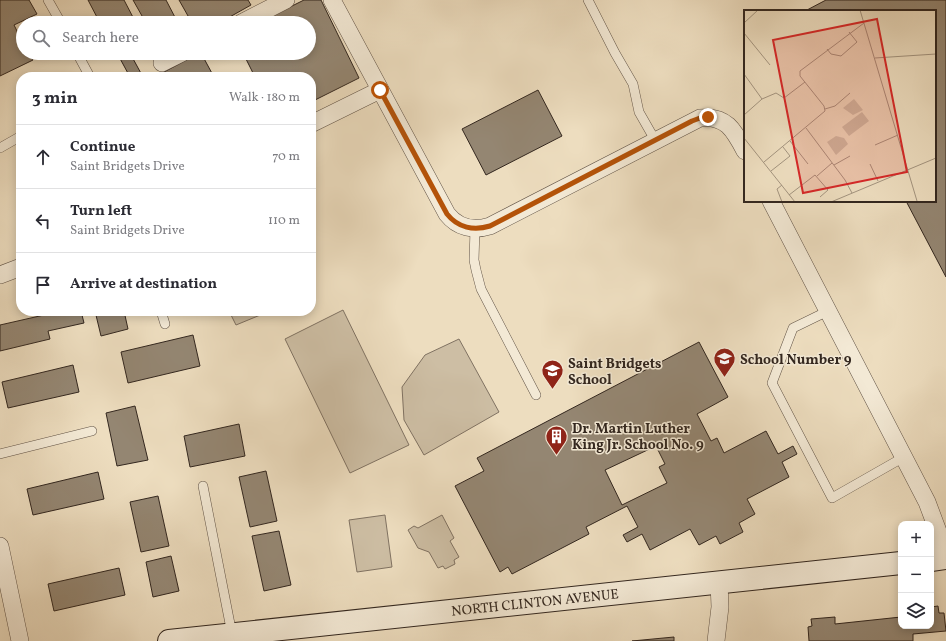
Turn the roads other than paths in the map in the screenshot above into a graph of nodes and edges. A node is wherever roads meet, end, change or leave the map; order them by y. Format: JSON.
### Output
{"nodes":[{"id":1,"x":48,"y":0,"type":"edge"},
{"id":2,"x":286,"y":0,"type":"edge"},
{"id":3,"x":332,"y":0,"type":"edge"},
{"id":4,"x":588,"y":0,"type":"edge"},
{"id":5,"x":57,"y":16,"type":"edge"},
{"id":6,"x":255,"y":16,"type":"edge"},
{"id":7,"x":81,"y":60,"type":"edge"},
{"id":8,"x":168,"y":60,"type":"edge"},
{"id":9,"x":162,"y":63,"type":"dead end"},
{"id":10,"x":87,"y":72,"type":"edge"},
{"id":11,"x":380,"y":90,"type":"junction"},
{"id":12,"x":316,"y":122,"type":"edge"},
{"id":13,"x":16,"y":139,"type":"edge"},
{"id":14,"x":655,"y":140,"type":"junction"},
{"id":15,"x":0,"y":148,"type":"edge"},
{"id":16,"x":744,"y":148,"type":"edge"},
{"id":17,"x":772,"y":202,"type":"edge"},
{"id":18,"x":475,"y":229,"type":"junction"},
{"id":19,"x":16,"y":269,"type":"edge"},
{"id":20,"x":0,"y":275,"type":"edge"},
{"id":21,"x":828,"y":311,"type":"junction"},
{"id":22,"x":163,"y":316,"type":"edge"},
{"id":23,"x":165,"y":324,"type":"dead end"},
{"id":24,"x":536,"y":395,"type":"dead end"},
{"id":25,"x":92,"y":430,"type":"dead end"},
{"id":26,"x":0,"y":454,"type":"edge"},
{"id":27,"x":904,"y":457,"type":"junction"},
{"id":28,"x":203,"y":486,"type":"dead end"},
{"id":29,"x":0,"y":546,"type":"edge"},
{"id":30,"x":940,"y":559,"type":"edge"},
{"id":31,"x":898,"y":563,"type":"edge"},
{"id":32,"x":719,"y":582,"type":"junction"},
{"id":33,"x":232,"y":634,"type":"junction"},
{"id":34,"x":20,"y":641,"type":"edge"},
{"id":35,"x":169,"y":641,"type":"edge"},
{"id":36,"x":716,"y":641,"type":"edge"}],
"edges":[{"from":1,"to":5,"type":"lane"},
{"from":2,"to":6,"type":"street"},
{"from":3,"to":11,"type":"street"},
{"from":4,"to":14,"type":"lane"},
{"from":7,"to":10,"type":"lane"},
{"from":8,"to":9,"type":"street"},
{"from":11,"to":12,"type":"street"},
{"from":11,"to":18,"type":"street"},
{"from":13,"to":15,"type":"lane"},
{"from":14,"to":16,"type":"street"},
{"from":14,"to":18,"type":"street"},
{"from":17,"to":21,"type":"street"},
{"from":18,"to":24,"type":"lane"},
{"from":19,"to":20,"type":"street"},
{"from":21,"to":27,"type":"street"},
{"from":21,"to":27,"type":"lane"},
{"from":22,"to":23,"type":"lane"},
{"from":25,"to":26,"type":"lane"},
{"from":27,"to":30,"type":"street"},
{"from":28,"to":33,"type":"lane"},
{"from":29,"to":34,"type":"street"},
{"from":31,"to":32,"type":"main road","name":"NORTH CLINTON AVENUE"},
{"from":32,"to":33,"type":"main road","name":"NORTH CLINTON AVENUE"},
{"from":32,"to":36,"type":"street"},
{"from":33,"to":35,"type":"main road","name":"NORTH CLINTON AVENUE"}]}
